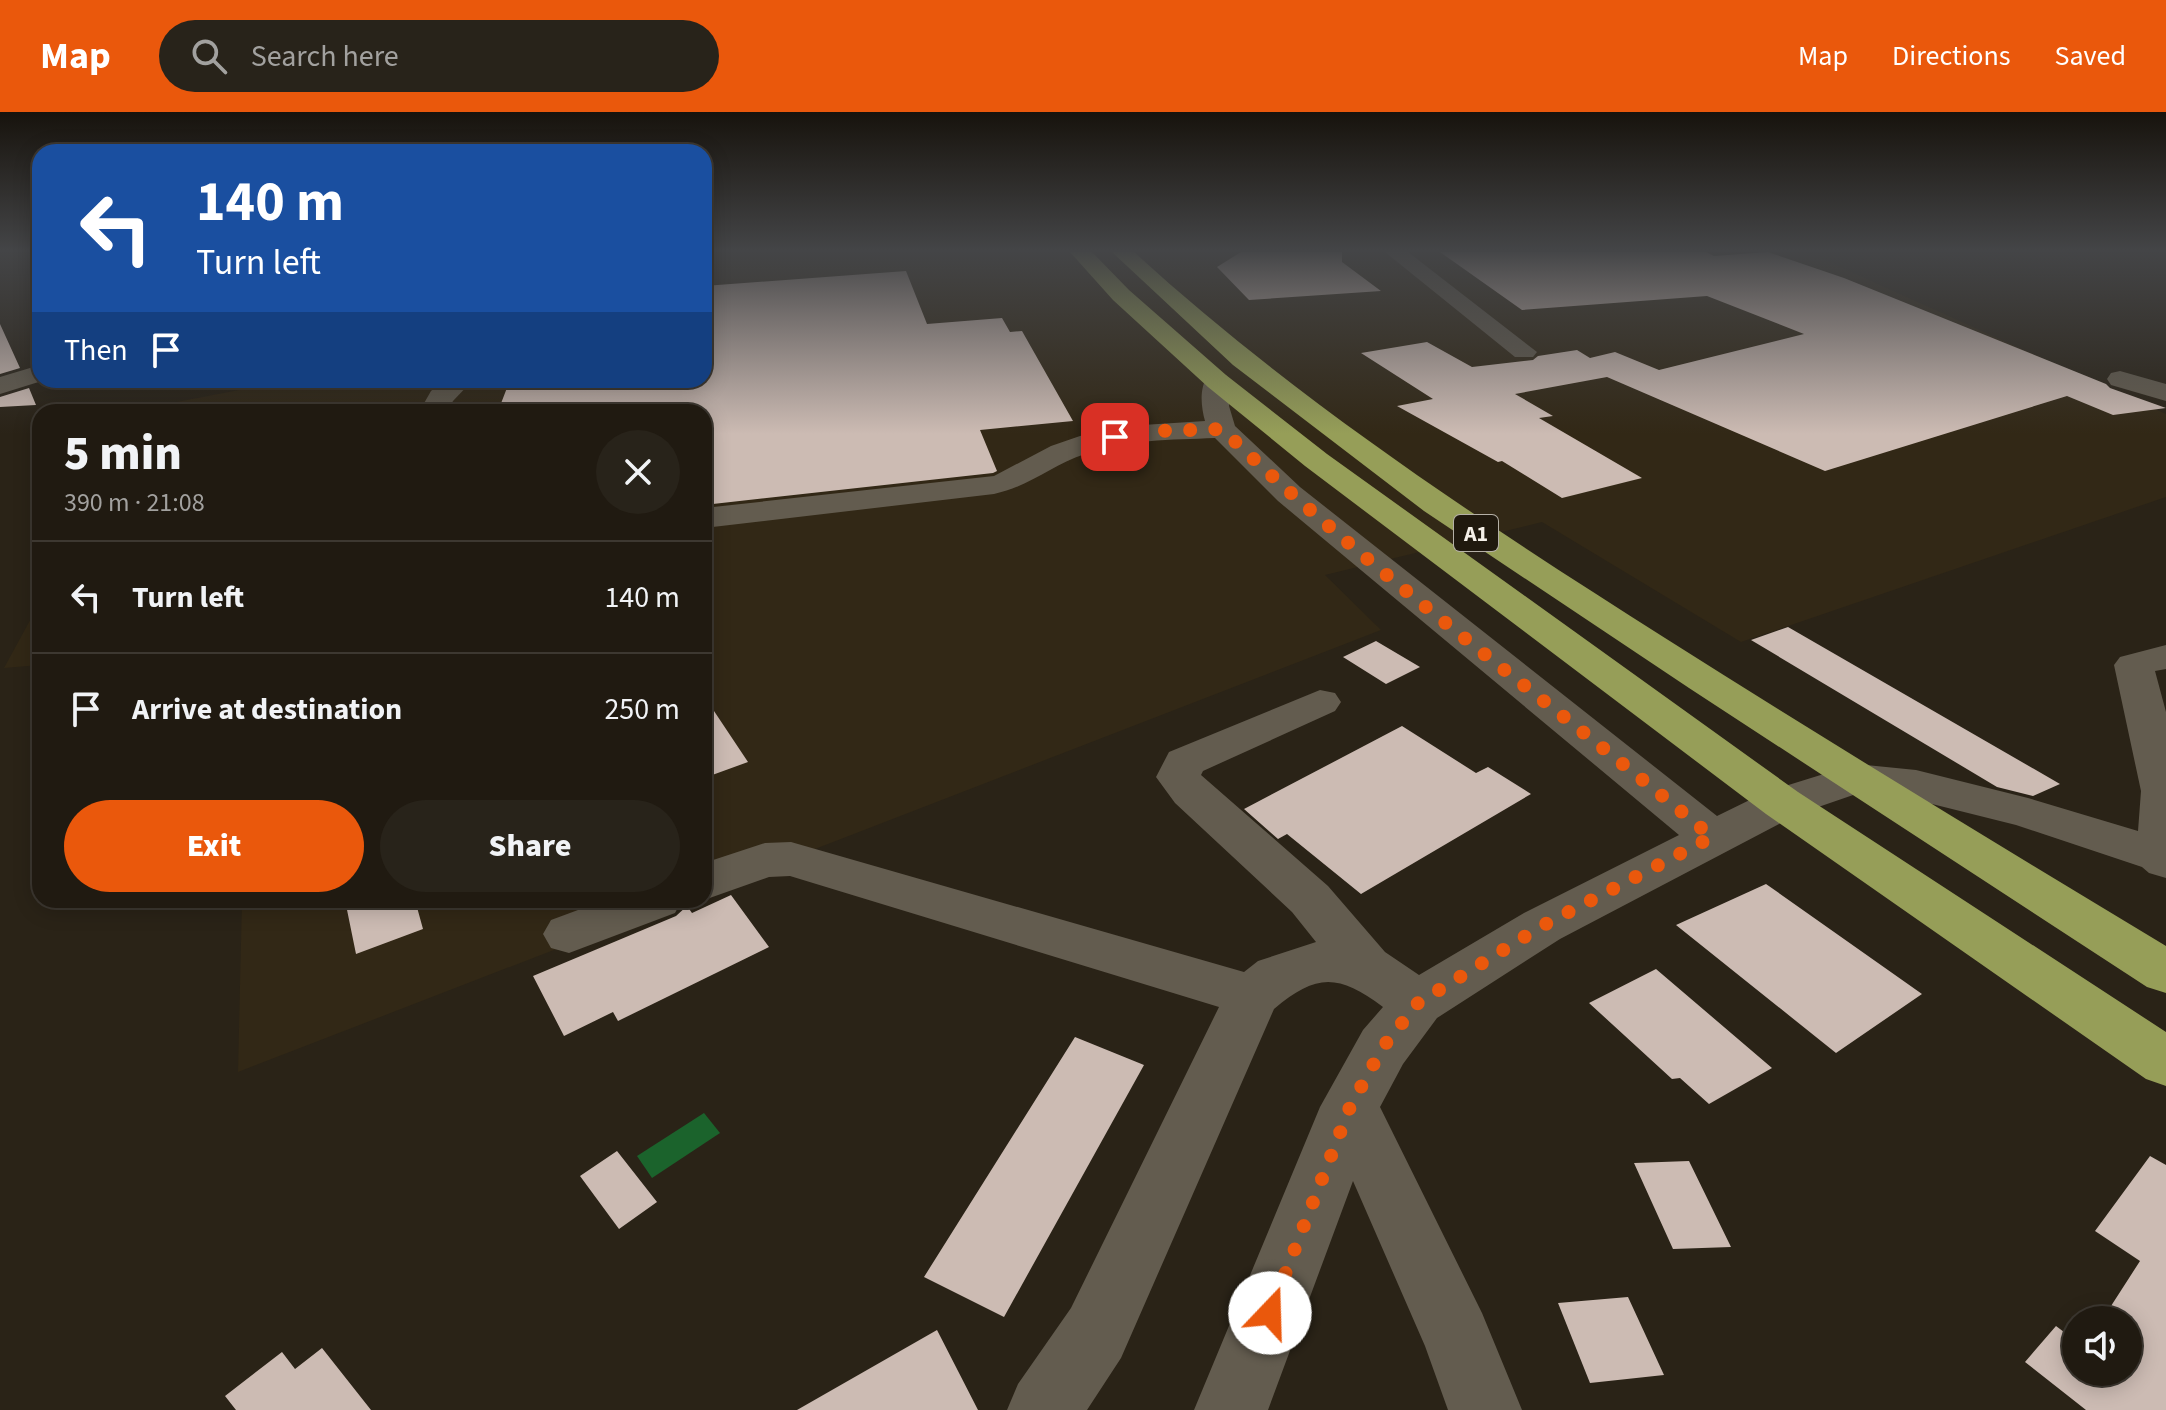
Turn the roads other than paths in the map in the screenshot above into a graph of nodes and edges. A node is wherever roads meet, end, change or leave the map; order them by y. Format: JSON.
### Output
{"nodes":[{"id":1,"x":1141,"y":313,"type":"edge"},
{"id":2,"x":1189,"y":313,"type":"edge"},
{"id":3,"x":1473,"y":313,"type":"edge"},
{"id":4,"x":1524,"y":352,"type":"dead end"},
{"id":5,"x":32,"y":376,"type":"edge"},
{"id":6,"x":2120,"y":379,"type":"dead end"},
{"id":7,"x":1217,"y":381,"type":"junction"},
{"id":8,"x":0,"y":386,"type":"edge"},
{"id":9,"x":451,"y":388,"type":"edge"},
{"id":10,"x":2166,"y":393,"type":"edge"},
{"id":11,"x":437,"y":404,"type":"edge"},
{"id":12,"x":1222,"y":429,"type":"junction"},
{"id":13,"x":712,"y":517,"type":"edge"},
{"id":14,"x":2166,"y":657,"type":"edge"},
{"id":15,"x":1320,"y":702,"type":"dead end"},
{"id":16,"x":1856,"y":778,"type":"junction"},
{"id":17,"x":1782,"y":803,"type":"junction"},
{"id":18,"x":1712,"y":837,"type":"junction"},
{"id":19,"x":2164,"y":858,"type":"edge"},
{"id":20,"x":712,"y":879,"type":"edge"},
{"id":21,"x":636,"y":908,"type":"edge"},
{"id":22,"x":569,"y":934,"type":"dead end"},
{"id":23,"x":1366,"y":966,"type":"junction"},
{"id":24,"x":2166,"y":972,"type":"edge"},
{"id":25,"x":1252,"y":996,"type":"junction"},
{"id":26,"x":1418,"y":1003,"type":"junction"},
{"id":27,"x":2166,"y":1062,"type":"edge"},
{"id":28,"x":1350,"y":1107,"type":"junction"},
{"id":29,"x":1044,"y":1410,"type":"edge"},
{"id":30,"x":1231,"y":1410,"type":"edge"},
{"id":31,"x":1485,"y":1410,"type":"edge"}],
"edges":[{"from":1,"to":7,"type":"highway","number":"A1"},
{"from":2,"to":16,"type":"highway","number":"A1"},
{"from":3,"to":4,"type":"street"},
{"from":5,"to":8,"type":"street"},
{"from":6,"to":10,"type":"street"},
{"from":7,"to":12,"type":"street"},
{"from":7,"to":17,"type":"highway","number":"A1"},
{"from":9,"to":11,"type":"street"},
{"from":12,"to":13,"type":"street"},
{"from":12,"to":18,"type":"street"},
{"from":14,"to":19,"type":"street"},
{"from":15,"to":23,"type":"street"},
{"from":16,"to":17,"type":"street"},
{"from":16,"to":19,"type":"street"},
{"from":16,"to":24,"type":"highway","number":"A1"},
{"from":17,"to":18,"type":"street"},
{"from":17,"to":27,"type":"highway","number":"A1"},
{"from":18,"to":26,"type":"street"},
{"from":20,"to":25,"type":"street"},
{"from":21,"to":22,"type":"street"},
{"from":23,"to":25,"type":"street"},
{"from":23,"to":26,"type":"street"},
{"from":25,"to":29,"type":"street"},
{"from":26,"to":28,"type":"street"},
{"from":28,"to":30,"type":"street"},
{"from":28,"to":31,"type":"street"}]}
